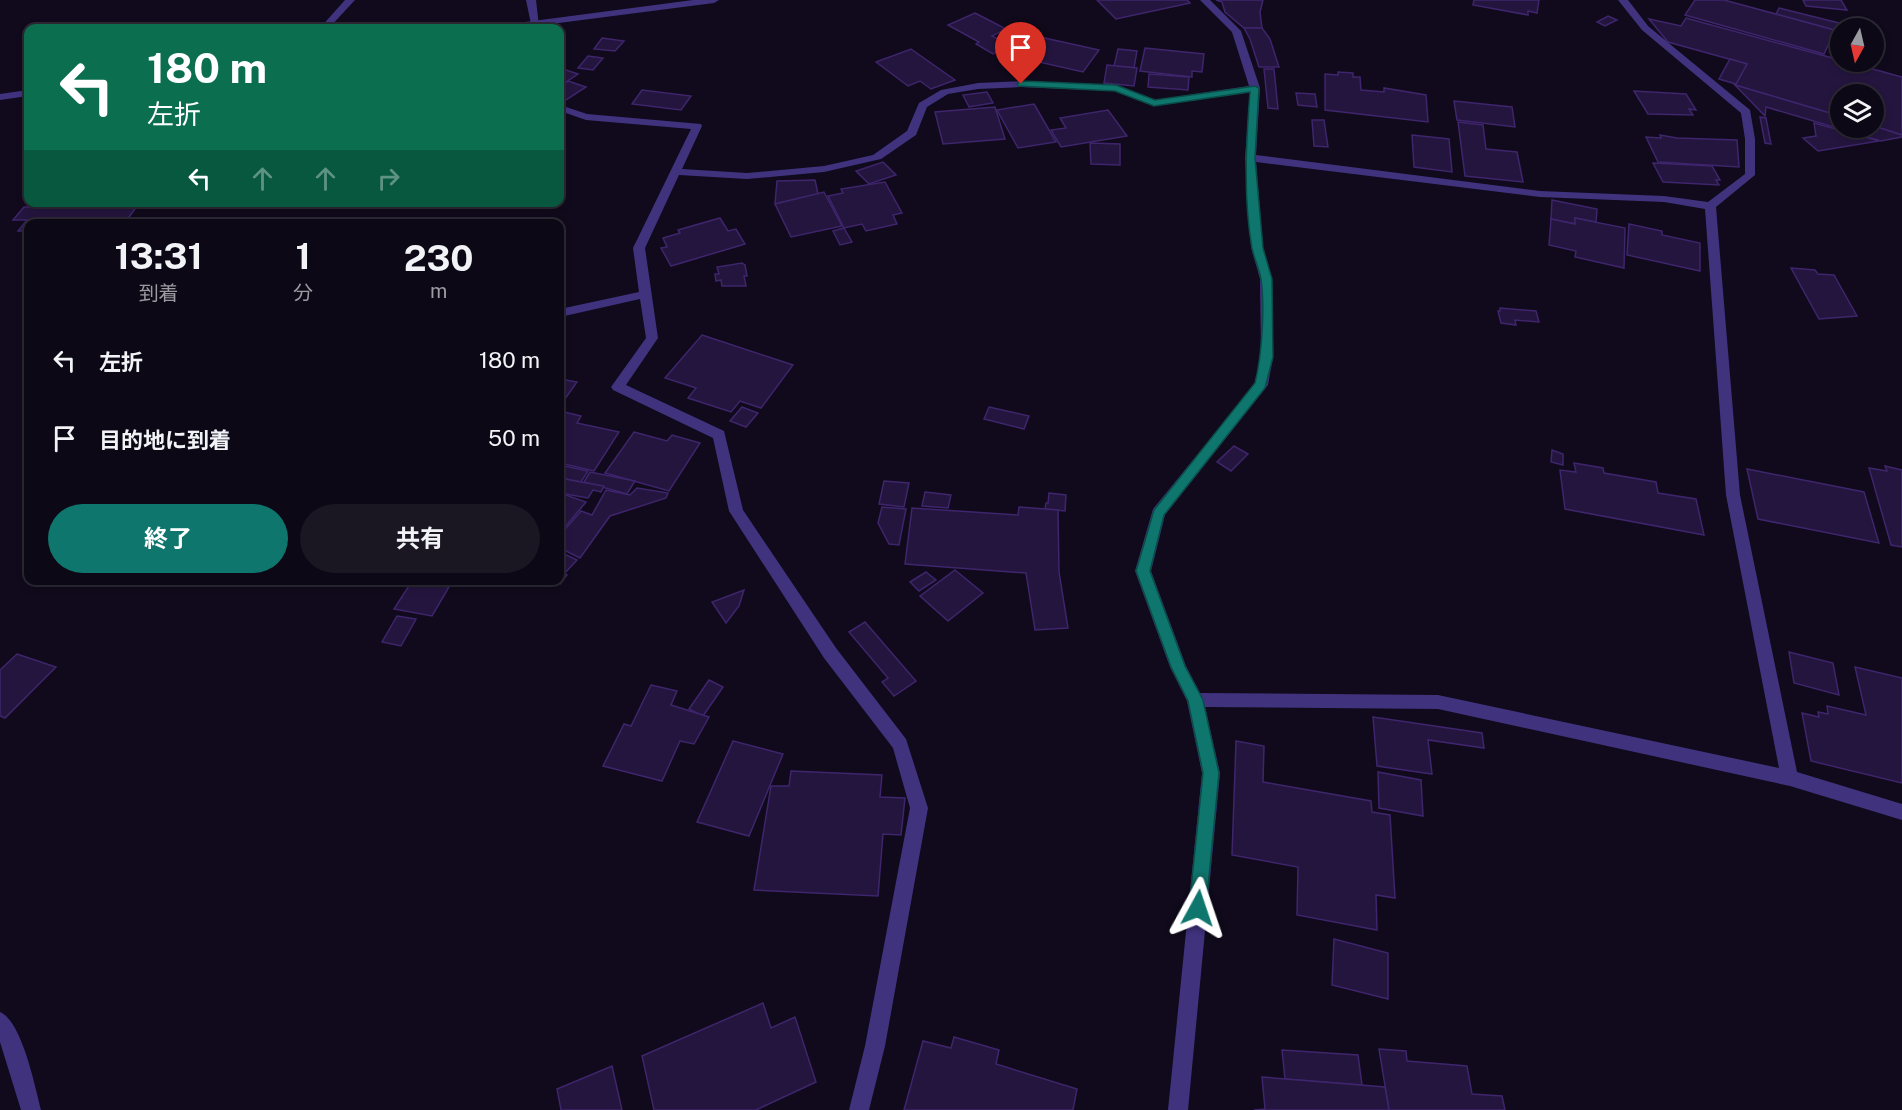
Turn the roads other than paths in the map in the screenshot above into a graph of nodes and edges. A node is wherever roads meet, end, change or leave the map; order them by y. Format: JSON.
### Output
{"nodes":[{"id":1,"x":350,"y":0,"type":"edge"},
{"id":2,"x":531,"y":0,"type":"edge"},
{"id":3,"x":714,"y":0,"type":"edge"},
{"id":4,"x":1204,"y":0,"type":"edge"},
{"id":5,"x":1623,"y":0,"type":"edge"},
{"id":6,"x":328,"y":24,"type":"edge"},
{"id":7,"x":537,"y":24,"type":"joint"},
{"id":8,"x":1255,"y":88,"type":"junction"},
{"id":9,"x":24,"y":94,"type":"edge"},
{"id":10,"x":0,"y":97,"type":"edge"},
{"id":11,"x":564,"y":109,"type":"edge"},
{"id":12,"x":1250,"y":158,"type":"junction"},
{"id":13,"x":675,"y":172,"type":"junction"},
{"id":14,"x":1710,"y":206,"type":"junction"},
{"id":15,"x":646,"y":294,"type":"junction"},
{"id":16,"x":564,"y":312,"type":"edge"},
{"id":17,"x":1195,"y":700,"type":"junction"},
{"id":18,"x":1790,"y":778,"type":"junction"},
{"id":19,"x":1902,"y":812,"type":"edge"},
{"id":20,"x":0,"y":1022,"type":"edge"},
{"id":21,"x":31,"y":1110,"type":"edge"},
{"id":22,"x":859,"y":1110,"type":"edge"},
{"id":23,"x":1178,"y":1110,"type":"edge"}],
"edges":[{"from":1,"to":6,"type":"street"},
{"from":2,"to":7,"type":"street"},
{"from":3,"to":7,"type":"street"},
{"from":4,"to":8,"type":"street"},
{"from":5,"to":14,"type":"street"},
{"from":8,"to":12,"type":"street"},
{"from":8,"to":13,"type":"street"},
{"from":9,"to":10,"type":"street"},
{"from":11,"to":13,"type":"street"},
{"from":12,"to":14,"type":"street"},
{"from":12,"to":17,"type":"street"},
{"from":13,"to":15,"type":"street"},
{"from":14,"to":18,"type":"street"},
{"from":15,"to":16,"type":"street"},
{"from":15,"to":22,"type":"street"},
{"from":17,"to":18,"type":"street"},
{"from":17,"to":23,"type":"street"},
{"from":18,"to":19,"type":"street"},
{"from":20,"to":21,"type":"street"}]}
